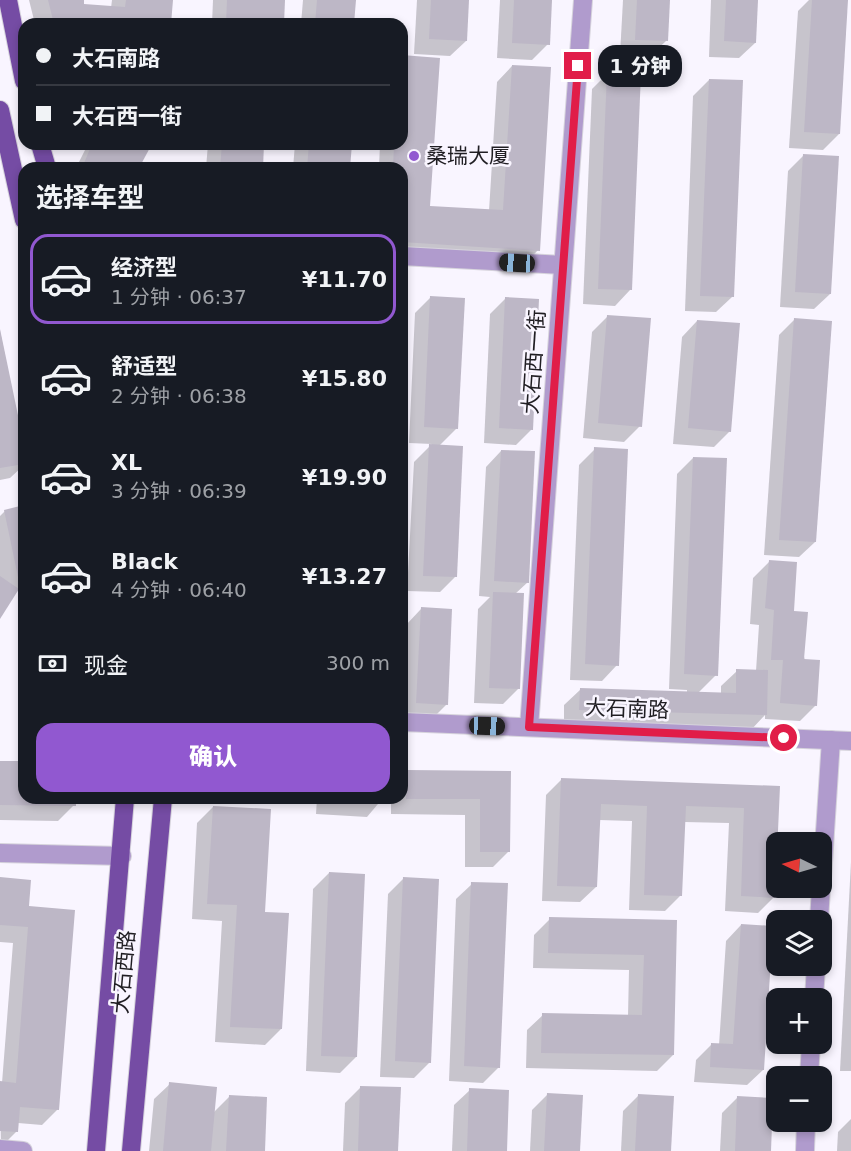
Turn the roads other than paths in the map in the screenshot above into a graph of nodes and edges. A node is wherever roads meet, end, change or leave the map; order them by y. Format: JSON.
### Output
{"nodes":[{"id":1,"x":8,"y":0,"type":"edge"},
{"id":2,"x":583,"y":0,"type":"edge"},
{"id":3,"x":18,"y":51,"type":"edge"},
{"id":4,"x":0,"y":110,"type":"edge"},
{"id":5,"x":18,"y":192,"type":"edge"},
{"id":6,"x":408,"y":256,"type":"edge"},
{"id":7,"x":563,"y":265,"type":"junction"},
{"id":8,"x":408,"y":722,"type":"edge"},
{"id":9,"x":529,"y":727,"type":"junction"},
{"id":10,"x":831,"y":740,"type":"junction"},
{"id":11,"x":851,"y":741,"type":"edge"},
{"id":12,"x":125,"y":804,"type":"edge"},
{"id":13,"x":162,"y":804,"type":"edge"},
{"id":14,"x":825,"y":832,"type":"edge"},
{"id":15,"x":0,"y":853,"type":"edge"},
{"id":16,"x":122,"y":856,"type":"junction"},
{"id":17,"x":806,"y":1132,"type":"edge"},
{"id":18,"x":0,"y":1149,"type":"edge"},
{"id":19,"x":23,"y":1151,"type":"edge"},
{"id":20,"x":96,"y":1151,"type":"edge"},
{"id":21,"x":131,"y":1151,"type":"edge"},
{"id":22,"x":805,"y":1151,"type":"edge"}],
"edges":[{"from":1,"to":3,"type":"main road"},
{"from":2,"to":7,"type":"street","name":"大石西一街"},
{"from":4,"to":5,"type":"main road"},
{"from":6,"to":7,"type":"street"},
{"from":7,"to":9,"type":"street","name":"大石西一街"},
{"from":8,"to":9,"type":"street","name":"大石南路"},
{"from":9,"to":10,"type":"street","name":"大石南路"},
{"from":10,"to":11,"type":"street","name":"大石南路"},
{"from":10,"to":14,"type":"street"},
{"from":12,"to":16,"type":"main road","name":"大石西路"},
{"from":13,"to":21,"type":"main road","name":"大石西路"},
{"from":15,"to":16,"type":"street"},
{"from":16,"to":20,"type":"main road","name":"大石西路"},
{"from":17,"to":22,"type":"street"},
{"from":18,"to":19,"type":"street"}]}
